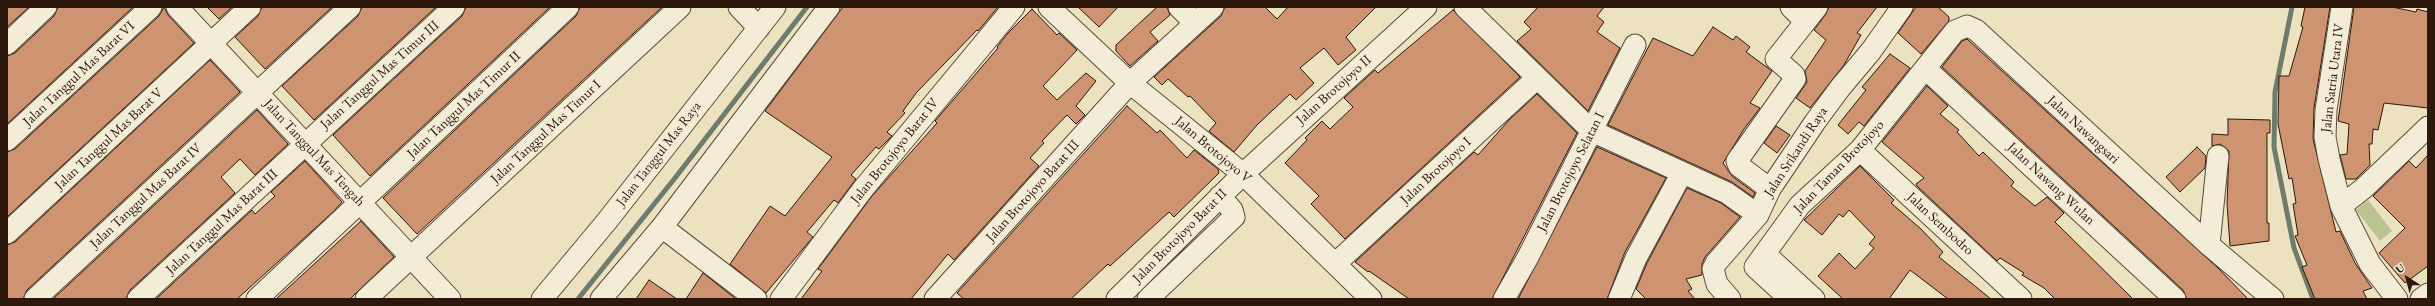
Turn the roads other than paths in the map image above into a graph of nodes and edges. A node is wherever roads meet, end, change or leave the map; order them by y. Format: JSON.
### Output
{"nodes":[{"id":1,"x":46,"y":7,"type":"edge"},
{"id":2,"x":151,"y":7,"type":"edge"},
{"id":3,"x":177,"y":7,"type":"edge"},
{"id":4,"x":190,"y":7,"type":"edge"},
{"id":5,"x":250,"y":7,"type":"edge"},
{"id":6,"x":350,"y":7,"type":"edge"},
{"id":7,"x":454,"y":7,"type":"edge"},
{"id":8,"x":568,"y":7,"type":"edge"},
{"id":9,"x":680,"y":7,"type":"edge"},
{"id":10,"x":740,"y":7,"type":"edge"},
{"id":11,"x":775,"y":7,"type":"edge"},
{"id":12,"x":829,"y":7,"type":"edge"},
{"id":13,"x":1014,"y":7,"type":"edge"},
{"id":14,"x":1049,"y":7,"type":"edge"},
{"id":15,"x":1179,"y":7,"type":"edge"},
{"id":16,"x":1213,"y":7,"type":"edge"},
{"id":17,"x":1426,"y":7,"type":"edge"},
{"id":18,"x":1465,"y":7,"type":"edge"},
{"id":19,"x":1902,"y":7,"type":"edge"},
{"id":20,"x":2342,"y":7,"type":"edge"},
{"id":21,"x":1804,"y":12,"type":"edge"},
{"id":22,"x":1195,"y":23,"type":"junction"},
{"id":23,"x":759,"y":28,"type":"junction"},
{"id":24,"x":1955,"y":31,"type":"joint"},
{"id":25,"x":215,"y":41,"type":"junction"},
{"id":26,"x":7,"y":44,"type":"edge"},
{"id":27,"x":1635,"y":45,"type":"dead end"},
{"id":28,"x":1926,"y":69,"type":"junction"},
{"id":29,"x":1536,"y":79,"type":"junction"},
{"id":30,"x":1130,"y":83,"type":"junction"},
{"id":31,"x":261,"y":90,"type":"junction"},
{"id":32,"x":2428,"y":127,"type":"edge"},
{"id":33,"x":1592,"y":131,"type":"junction"},
{"id":34,"x":7,"y":140,"type":"edge"},
{"id":35,"x":308,"y":141,"type":"junction"},
{"id":36,"x":1860,"y":150,"type":"junction"},
{"id":37,"x":2218,"y":156,"type":"dead end"},
{"id":38,"x":1682,"y":173,"type":"junction"},
{"id":39,"x":1243,"y":174,"type":"junction"},
{"id":40,"x":1770,"y":189,"type":"junction"},
{"id":41,"x":1220,"y":196,"type":"junction"},
{"id":42,"x":363,"y":200,"type":"junction"},
{"id":43,"x":2341,"y":206,"type":"junction"},
{"id":44,"x":1758,"y":215,"type":"junction"},
{"id":45,"x":662,"y":227,"type":"junction"},
{"id":46,"x":7,"y":233,"type":"edge"},
{"id":47,"x":2208,"y":245,"type":"junction"},
{"id":48,"x":414,"y":254,"type":"junction"},
{"id":49,"x":1760,"y":261,"type":"junction"},
{"id":50,"x":1335,"y":264,"type":"junction"},
{"id":51,"x":2428,"y":294,"type":"edge"},
{"id":52,"x":35,"y":299,"type":"edge"},
{"id":53,"x":138,"y":299,"type":"edge"},
{"id":54,"x":257,"y":299,"type":"edge"},
{"id":55,"x":366,"y":299,"type":"edge"},
{"id":56,"x":450,"y":299,"type":"edge"},
{"id":57,"x":461,"y":299,"type":"edge"},
{"id":58,"x":542,"y":299,"type":"edge"},
{"id":59,"x":600,"y":299,"type":"edge"},
{"id":60,"x":756,"y":299,"type":"edge"},
{"id":61,"x":781,"y":299,"type":"edge"},
{"id":62,"x":935,"y":299,"type":"edge"},
{"id":63,"x":1117,"y":299,"type":"edge"},
{"id":64,"x":1148,"y":299,"type":"edge"},
{"id":65,"x":1371,"y":299,"type":"edge"},
{"id":66,"x":1504,"y":299,"type":"edge"},
{"id":67,"x":1619,"y":299,"type":"edge"},
{"id":68,"x":1730,"y":299,"type":"edge"},
{"id":69,"x":1790,"y":299,"type":"edge"},
{"id":70,"x":1814,"y":299,"type":"edge"},
{"id":71,"x":2021,"y":299,"type":"edge"},
{"id":72,"x":2175,"y":299,"type":"edge"},
{"id":73,"x":2273,"y":299,"type":"edge"},
{"id":74,"x":2397,"y":299,"type":"edge"},
{"id":75,"x":2421,"y":299,"type":"edge"}],
"edges":[{"from":1,"to":26,"type":"street"},
{"from":2,"to":34,"type":"street","name":"Jalan Tanggul Mas Barat VI"},
{"from":3,"to":25,"type":"street","name":"Jalan Tanggul Mas Tengah"},
{"from":4,"to":25,"type":"street","name":"Jalan Tanggul Mas Tengah"},
{"from":5,"to":25,"type":"street","name":"Jalan Tanggul Mas Barat V"},
{"from":6,"to":31,"type":"street","name":"Jalan Tanggul Mas Barat IV"},
{"from":7,"to":35,"type":"street","name":"Jalan Tanggul Mas Timur III"},
{"from":8,"to":42,"type":"street","name":"Jalan Tanggul Mas Timur II"},
{"from":9,"to":48,"type":"street","name":"Jalan Tanggul Mas Timur I"},
{"from":10,"to":23,"type":"street"},
{"from":11,"to":23,"type":"street","name":"Jalan Tanggul Mas Raya"},
{"from":12,"to":45,"type":"street"},
{"from":13,"to":61,"type":"street","name":"Jalan Brotojoyo Barat IV"},
{"from":14,"to":30,"type":"street","name":"Jalan Brotojoyo V"},
{"from":15,"to":22,"type":"street"},
{"from":16,"to":22,"type":"street","name":"Jalan Brotojoyo Barat III"},
{"from":17,"to":39,"type":"street","name":"Jalan Brotojoyo II"},
{"from":18,"to":29,"type":"street"},
{"from":19,"to":40,"type":"street","name":"Jalan Srikandi Raya"},
{"from":20,"to":43,"type":"street","name":"Jalan Satria Utara IV"},
{"from":21,"to":40,"type":"street"},
{"from":22,"to":30,"type":"street","name":"Jalan Brotojoyo Barat III"},
{"from":23,"to":58,"type":"street","name":"Jalan Tanggul Mas Raya"},
{"from":24,"to":28,"type":"street","name":"Jalan Taman Brotojoyo"},
{"from":24,"to":47,"type":"street","name":"Jalan Nawangsari"},
{"from":25,"to":31,"type":"street","name":"Jalan Tanggul Mas Tengah"},
{"from":25,"to":46,"type":"street","name":"Jalan Tanggul Mas Barat V"},
{"from":27,"to":33,"type":"street","name":"Jalan Brotojoyo Selatan I"},
{"from":28,"to":36,"type":"street","name":"Jalan Taman Brotojoyo"},
{"from":28,"to":72,"type":"street","name":"Jalan Nawang Wulan"},
{"from":29,"to":33,"type":"street"},
{"from":29,"to":50,"type":"street","name":"Jalan Brotojoyo I"},
{"from":30,"to":39,"type":"street","name":"Jalan Brotojoyo V"},
{"from":30,"to":62,"type":"street","name":"Jalan Brotojoyo Barat III"},
{"from":31,"to":35,"type":"street","name":"Jalan Tanggul Mas Tengah"},
{"from":31,"to":52,"type":"street","name":"Jalan Tanggul Mas Barat IV"},
{"from":32,"to":43,"type":"street"},
{"from":33,"to":38,"type":"street"},
{"from":33,"to":66,"type":"street","name":"Jalan Brotojoyo Selatan I"},
{"from":35,"to":42,"type":"street","name":"Jalan Tanggul Mas Tengah"},
{"from":35,"to":53,"type":"street","name":"Jalan Tanggul Mas Barat III"},
{"from":36,"to":49,"type":"street","name":"Jalan Taman Brotojoyo"},
{"from":36,"to":71,"type":"street","name":"Jalan Sembodro"},
{"from":37,"to":47,"type":"street"},
{"from":38,"to":44,"type":"street"},
{"from":38,"to":67,"type":"street"},
{"from":39,"to":41,"type":"street","name":"Jalan Brotojoyo Barat II"},
{"from":39,"to":50,"type":"street","name":"Jalan Brotojoyo V"},
{"from":40,"to":44,"type":"street","name":"Jalan Srikandi Raya"},
{"from":41,"to":63,"type":"street","name":"Jalan Brotojoyo Barat II"},
{"from":41,"to":64,"type":"street"},
{"from":42,"to":48,"type":"street","name":"Jalan Tanggul Mas Tengah"},
{"from":42,"to":54,"type":"street","name":"Jalan Tanggul Mas Timur II"},
{"from":43,"to":74,"type":"street","name":"Jalan Satria Utara IV"},
{"from":44,"to":68,"type":"street","name":"Jalan Srikandi Raya"},
{"from":45,"to":59,"type":"street"},
{"from":45,"to":60,"type":"street"},
{"from":47,"to":73,"type":"street","name":"Jalan Nawangsari"},
{"from":48,"to":55,"type":"street","name":"Jalan Tanggul Mas Timur I"},
{"from":48,"to":56,"type":"street","name":"Jalan Tanggul Mas Tengah"},
{"from":48,"to":57,"type":"street","name":"Jalan Tanggul Mas Tengah"},
{"from":49,"to":69,"type":"street"},
{"from":49,"to":70,"type":"street"},
{"from":50,"to":65,"type":"street","name":"Jalan Brotojoyo V"},
{"from":51,"to":75,"type":"street"}]}
